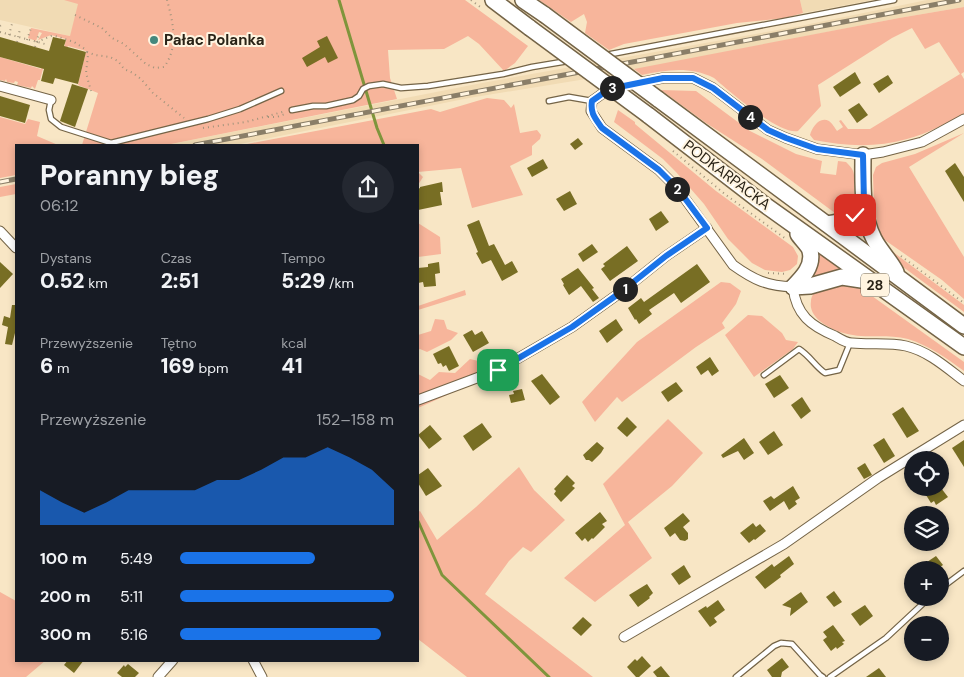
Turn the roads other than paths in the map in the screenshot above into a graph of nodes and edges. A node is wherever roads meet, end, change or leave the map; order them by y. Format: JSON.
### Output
{"nodes":[{"id":1,"x":493,"y":0,"type":"edge"},
{"id":2,"x":523,"y":0,"type":"edge"},
{"id":3,"x":894,"y":0,"type":"edge"},
{"id":4,"x":587,"y":58,"type":"dead end"},
{"id":5,"x":578,"y":59,"type":"dead end"},
{"id":6,"x":0,"y":86,"type":"edge"},
{"id":7,"x":281,"y":91,"type":"dead end"},
{"id":8,"x":51,"y":100,"type":"joint"},
{"id":9,"x":549,"y":101,"type":"dead end"},
{"id":10,"x":592,"y":101,"type":"junction"},
{"id":11,"x":292,"y":110,"type":"road end"},
{"id":12,"x":964,"y":119,"type":"edge"},
{"id":13,"x":863,"y":155,"type":"junction"},
{"id":14,"x":864,"y":204,"type":"junction"},
{"id":15,"x":788,"y":221,"type":"junction"},
{"id":16,"x":827,"y":224,"type":"junction"},
{"id":17,"x":707,"y":228,"type":"junction"},
{"id":18,"x":0,"y":231,"type":"edge"},
{"id":19,"x":15,"y":247,"type":"edge"},
{"id":20,"x":898,"y":278,"type":"junction"},
{"id":21,"x":870,"y":281,"type":"junction"},
{"id":22,"x":793,"y":287,"type":"junction"},
{"id":23,"x":964,"y":326,"type":"edge"},
{"id":24,"x":850,"y":343,"type":"junction"},
{"id":25,"x":964,"y":347,"type":"edge"},
{"id":26,"x":764,"y":375,"type":"dead end"},
{"id":27,"x":964,"y":381,"type":"edge"},
{"id":28,"x":419,"y":400,"type":"edge"},
{"id":29,"x":964,"y":425,"type":"edge"},
{"id":30,"x":964,"y":571,"type":"edge"},
{"id":31,"x":949,"y":582,"type":"edge"},
{"id":32,"x":920,"y":606,"type":"edge"},
{"id":33,"x":624,"y":637,"type":"dead end"},
{"id":34,"x":171,"y":662,"type":"edge"},
{"id":35,"x":254,"y":662,"type":"edge"},
{"id":36,"x":158,"y":677,"type":"edge"},
{"id":37,"x":262,"y":677,"type":"edge"},
{"id":38,"x":736,"y":677,"type":"edge"},
{"id":39,"x":823,"y":677,"type":"edge"},
{"id":40,"x":830,"y":677,"type":"edge"}],
"edges":[{"from":1,"to":15,"type":"main road","name":"PODKARPACKA","number":"28","bridge":true},
{"from":2,"to":16,"type":"main road","name":"PODKARPACKA","number":"28","bridge":true},
{"from":3,"to":4,"type":"lane"},
{"from":5,"to":11,"type":"lane"},
{"from":6,"to":8,"type":"street"},
{"from":7,"to":8,"type":"lane"},
{"from":9,"to":10,"type":"lane"},
{"from":10,"to":13,"type":"street"},
{"from":10,"to":17,"type":"street"},
{"from":12,"to":13,"type":"street"},
{"from":13,"to":14,"type":"main road"},
{"from":14,"to":16,"type":"main road"},
{"from":14,"to":20,"type":"main road"},
{"from":15,"to":21,"type":"main road","name":"PODKARPACKA","number":"28"},
{"from":15,"to":22,"type":"main road"},
{"from":16,"to":20,"type":"main road","name":"PODKARPACKA","number":"28"},
{"from":17,"to":22,"type":"street"},
{"from":17,"to":28,"type":"street"},
{"from":18,"to":19,"type":"street"},
{"from":20,"to":23,"type":"main road","name":"PODKARPACKA","number":"28"},
{"from":21,"to":22,"type":"main road"},
{"from":21,"to":25,"type":"main road","name":"PODKARPACKA","number":"28"},
{"from":22,"to":24,"type":"street"},
{"from":24,"to":26,"type":"lane"},
{"from":24,"to":27,"type":"street"},
{"from":29,"to":33,"type":"street"},
{"from":30,"to":31,"type":"lane"},
{"from":32,"to":40,"type":"lane"},
{"from":34,"to":36,"type":"street"},
{"from":35,"to":37,"type":"street"},
{"from":38,"to":39,"type":"lane"}]}
